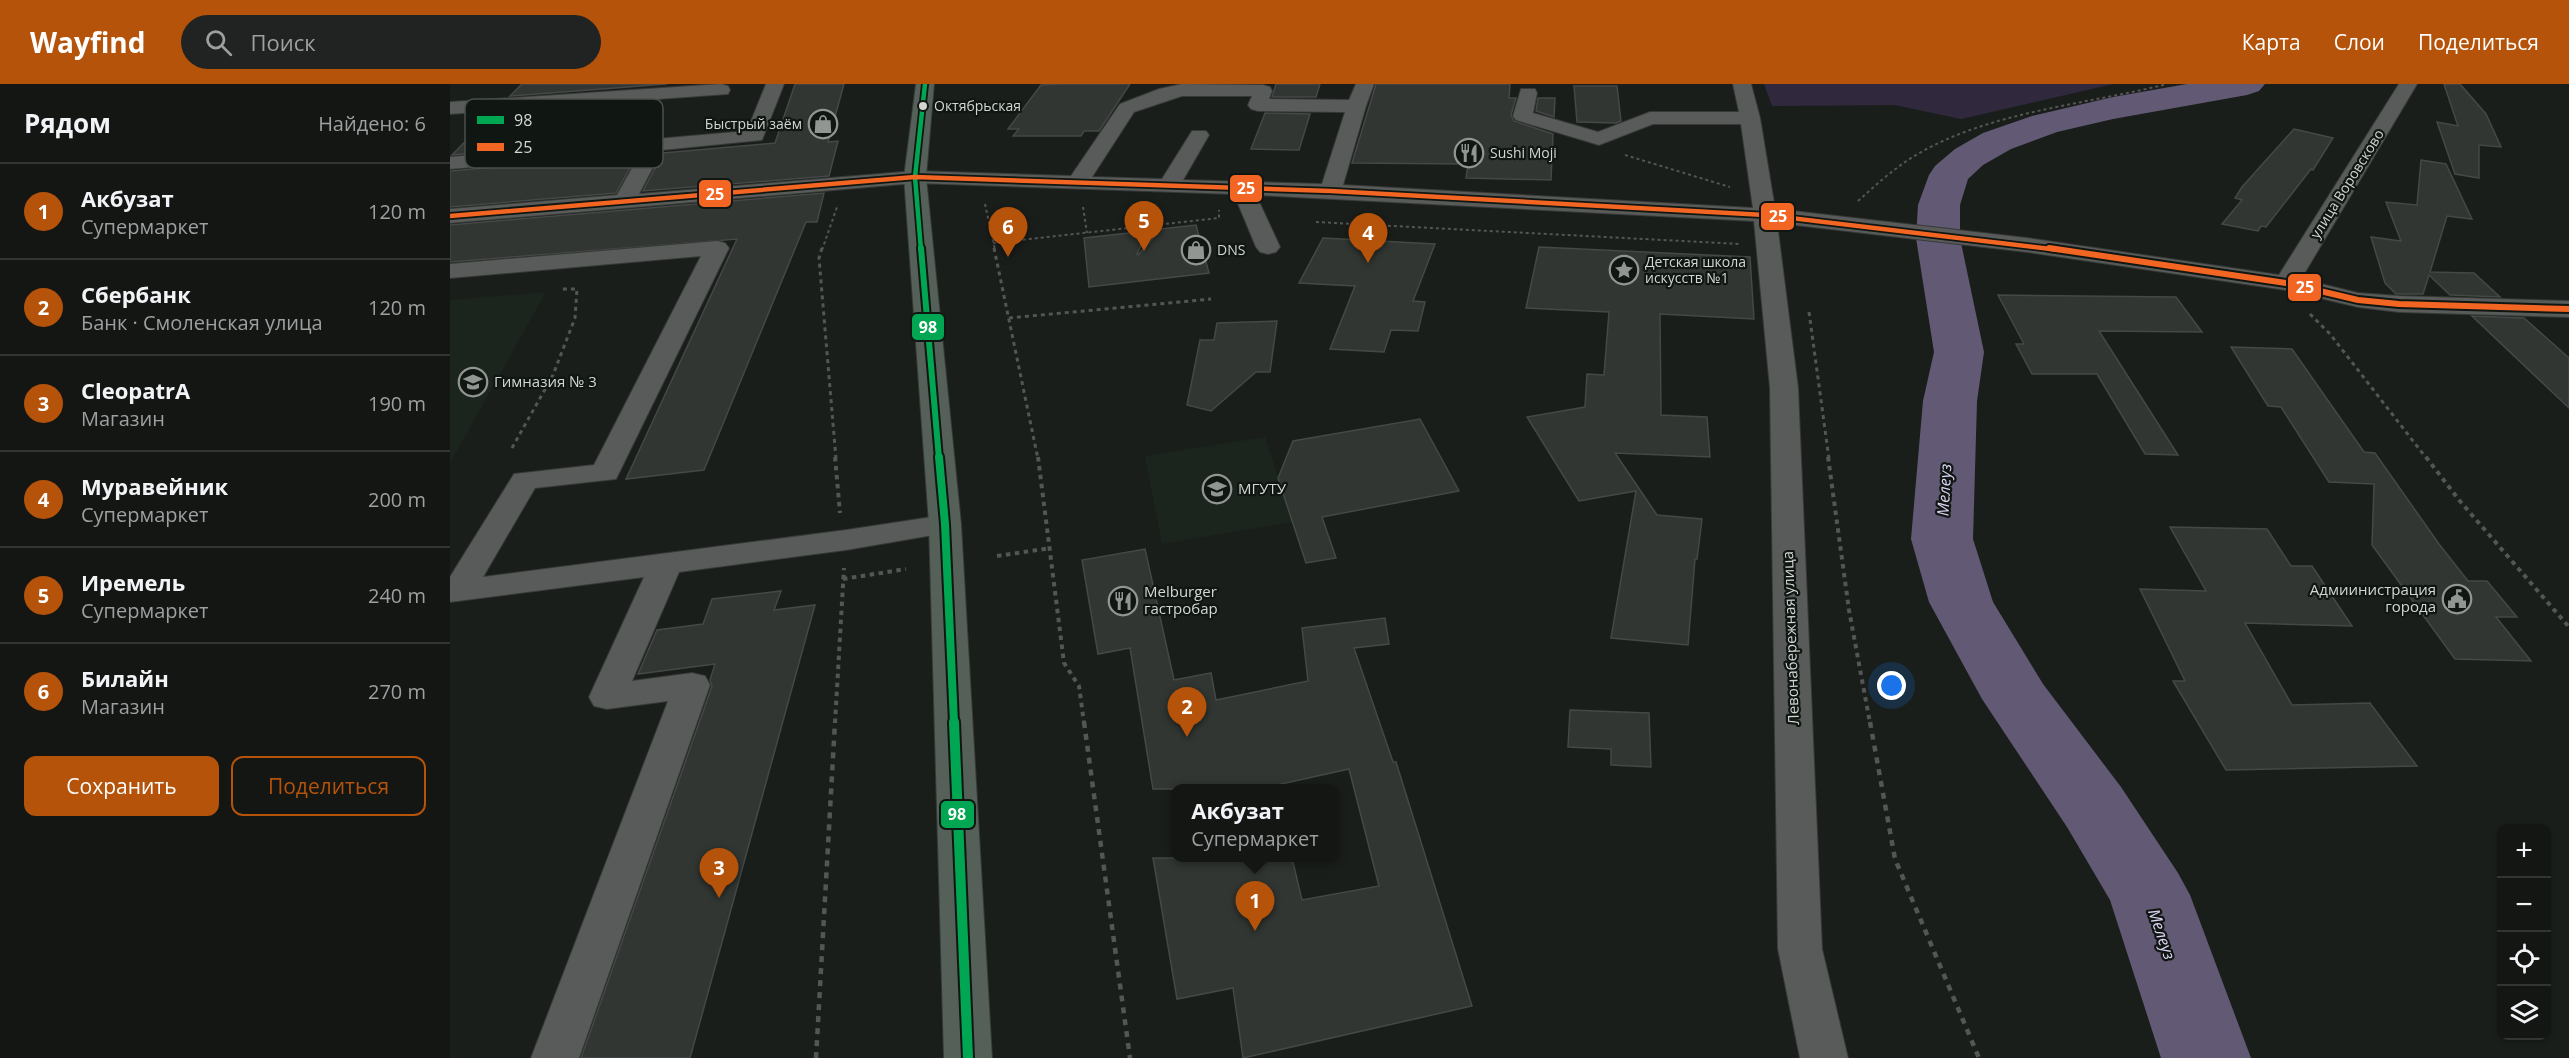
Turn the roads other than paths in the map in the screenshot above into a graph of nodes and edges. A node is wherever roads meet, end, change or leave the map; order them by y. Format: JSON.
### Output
{"nodes":[{"id":1,"x":776,"y":84,"type":"edge"},
{"id":2,"x":925,"y":84,"type":"edge"},
{"id":3,"x":1365,"y":84,"type":"edge"},
{"id":4,"x":1742,"y":84,"type":"edge"},
{"id":5,"x":2408,"y":84,"type":"edge"},
{"id":6,"x":721,"y":90,"type":"dead end"},
{"id":7,"x":1528,"y":93,"type":"dead end"},
{"id":8,"x":586,"y":99,"type":"edge"},
{"id":9,"x":1356,"y":106,"type":"junction"},
{"id":10,"x":465,"y":107,"type":"edge"},
{"id":11,"x":450,"y":108,"type":"edge"},
{"id":12,"x":1750,"y":118,"type":"junction"},
{"id":13,"x":1199,"y":135,"type":"dead end"},
{"id":14,"x":663,"y":144,"type":"edge"},
{"id":15,"x":465,"y":162,"type":"edge"},
{"id":16,"x":450,"y":163,"type":"edge"},
{"id":17,"x":642,"y":168,"type":"edge"},
{"id":18,"x":915,"y":177,"type":"junction"},
{"id":19,"x":1169,"y":185,"type":"junction"},
{"id":20,"x":1242,"y":188,"type":"junction"},
{"id":21,"x":1331,"y":191,"type":"junction"},
{"id":22,"x":1080,"y":192,"type":"junction"},
{"id":23,"x":624,"y":202,"type":"junction"},
{"id":24,"x":450,"y":216,"type":"edge"},
{"id":25,"x":1766,"y":230,"type":"junction"},
{"id":26,"x":1268,"y":247,"type":"dead end"},
{"id":27,"x":450,"y":271,"type":"edge"},
{"id":28,"x":2286,"y":283,"type":"junction"},
{"id":29,"x":2569,"y":309,"type":"edge"},
{"id":30,"x":945,"y":524,"type":"junction"},
{"id":31,"x":666,"y":564,"type":"junction"},
{"id":32,"x":454,"y":592,"type":"edge"},
{"id":33,"x":555,"y":1058,"type":"edge"},
{"id":34,"x":969,"y":1058,"type":"edge"},
{"id":35,"x":1824,"y":1058,"type":"edge"}],
"edges":[{"from":1,"to":14,"type":"street"},
{"from":2,"to":18,"type":"main road"},
{"from":3,"to":9,"type":"street"},
{"from":4,"to":12,"type":"street","name":"Левонабережная улица"},
{"from":5,"to":28,"type":"street","name":"улица Воровсково"},
{"from":6,"to":8,"type":"street"},
{"from":7,"to":12,"type":"street"},
{"from":9,"to":21,"type":"street"},
{"from":9,"to":22,"type":"street"},
{"from":10,"to":11,"type":"street"},
{"from":12,"to":25,"type":"street","name":"Левонабережная улица"},
{"from":13,"to":19,"type":"street"},
{"from":15,"to":16,"type":"street"},
{"from":17,"to":23,"type":"street"},
{"from":18,"to":22,"type":"street"},
{"from":18,"to":23,"type":"street"},
{"from":18,"to":30,"type":"main road"},
{"from":19,"to":20,"type":"street"},
{"from":19,"to":22,"type":"street"},
{"from":20,"to":21,"type":"street"},
{"from":20,"to":26,"type":"street"},
{"from":21,"to":25,"type":"street"},
{"from":23,"to":24,"type":"street"},
{"from":25,"to":28,"type":"street"},
{"from":25,"to":35,"type":"street","name":"Левонабережная улица"},
{"from":27,"to":32,"type":"street"},
{"from":28,"to":29,"type":"street"},
{"from":30,"to":31,"type":"street"},
{"from":30,"to":34,"type":"main road"},
{"from":31,"to":32,"type":"street"},
{"from":31,"to":33,"type":"street"}]}
